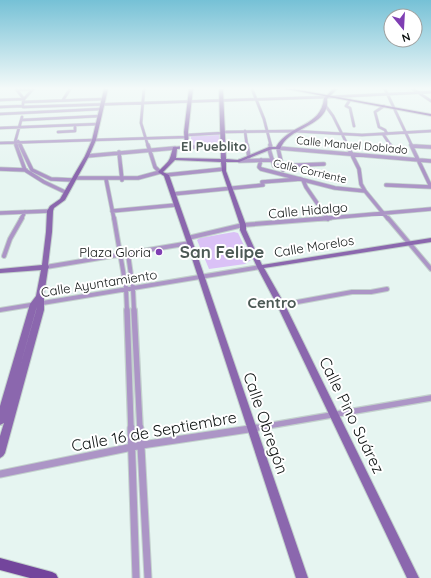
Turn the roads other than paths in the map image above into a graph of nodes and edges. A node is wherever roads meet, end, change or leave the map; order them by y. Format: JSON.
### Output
{"nodes":[{"id":1,"x":23,"y":116,"type":"edge"},
{"id":2,"x":100,"y":116,"type":"joint"},
{"id":3,"x":141,"y":116,"type":"edge"},
{"id":4,"x":188,"y":116,"type":"edge"},
{"id":5,"x":221,"y":116,"type":"edge"},
{"id":6,"x":262,"y":116,"type":"edge"},
{"id":7,"x":319,"y":116,"type":"edge"},
{"id":8,"x":333,"y":116,"type":"edge"},
{"id":9,"x":352,"y":116,"type":"edge"},
{"id":10,"x":376,"y":116,"type":"edge"},
{"id":11,"x":398,"y":116,"type":"edge"},
{"id":12,"x":82,"y":117,"type":"junction"},
{"id":13,"x":47,"y":118,"type":"junction"},
{"id":14,"x":65,"y":118,"type":"junction"},
{"id":15,"x":22,"y":120,"type":"junction"},
{"id":16,"x":80,"y":124,"type":"junction"},
{"id":17,"x":98,"y":124,"type":"junction"},
{"id":18,"x":60,"y":125,"type":"junction"},
{"id":19,"x":76,"y":125,"type":"junction"},
{"id":20,"x":44,"y":126,"type":"junction"},
{"id":21,"x":354,"y":126,"type":"dead end"},
{"id":22,"x":19,"y":127,"type":"junction"},
{"id":23,"x":0,"y":128,"type":"edge"},
{"id":24,"x":245,"y":131,"type":"junction"},
{"id":25,"x":266,"y":131,"type":"junction"},
{"id":26,"x":293,"y":131,"type":"junction"},
{"id":27,"x":431,"y":131,"type":"edge"},
{"id":28,"x":58,"y":132,"type":"junction"},
{"id":29,"x":222,"y":133,"type":"junction"},
{"id":30,"x":405,"y":133,"type":"junction"},
{"id":31,"x":341,"y":134,"type":"junction"},
{"id":32,"x":383,"y":134,"type":"junction"},
{"id":33,"x":387,"y":134,"type":"junction"},
{"id":34,"x":187,"y":136,"type":"junction"},
{"id":35,"x":146,"y":138,"type":"junction"},
{"id":36,"x":55,"y":140,"type":"junction"},
{"id":37,"x":94,"y":140,"type":"junction"},
{"id":38,"x":17,"y":141,"type":"junction"},
{"id":39,"x":0,"y":143,"type":"edge"},
{"id":40,"x":412,"y":146,"type":"junction"},
{"id":41,"x":187,"y":147,"type":"junction"},
{"id":42,"x":224,"y":147,"type":"junction"},
{"id":43,"x":431,"y":147,"type":"edge"},
{"id":44,"x":175,"y":148,"type":"junction"},
{"id":45,"x":270,"y":148,"type":"junction"},
{"id":46,"x":278,"y":148,"type":"junction"},
{"id":47,"x":150,"y":149,"type":"junction"},
{"id":48,"x":393,"y":150,"type":"dead end"},
{"id":49,"x":119,"y":152,"type":"junction"},
{"id":50,"x":351,"y":154,"type":"junction"},
{"id":51,"x":87,"y":156,"type":"junction"},
{"id":52,"x":249,"y":157,"type":"junction"},
{"id":53,"x":174,"y":160,"type":"junction"},
{"id":54,"x":273,"y":160,"type":"junction"},
{"id":55,"x":419,"y":160,"type":"junction"},
{"id":56,"x":224,"y":161,"type":"junction"},
{"id":57,"x":239,"y":161,"type":"junction"},
{"id":58,"x":431,"y":161,"type":"edge"},
{"id":59,"x":260,"y":164,"type":"junction"},
{"id":60,"x":324,"y":164,"type":"dead end"},
{"id":61,"x":224,"y":168,"type":"junction"},
{"id":62,"x":282,"y":168,"type":"junction"},
{"id":63,"x":0,"y":169,"type":"edge"},
{"id":64,"x":25,"y":170,"type":"junction"},
{"id":65,"x":32,"y":170,"type":"junction"},
{"id":66,"x":424,"y":171,"type":"junction"},
{"id":67,"x":431,"y":171,"type":"edge"},
{"id":68,"x":160,"y":172,"type":"junction"},
{"id":69,"x":166,"y":175,"type":"junction"},
{"id":70,"x":74,"y":179,"type":"junction"},
{"id":71,"x":106,"y":179,"type":"junction"},
{"id":72,"x":122,"y":180,"type":"junction"},
{"id":73,"x":302,"y":180,"type":"junction"},
{"id":74,"x":386,"y":185,"type":"dead end"},
{"id":75,"x":431,"y":185,"type":"edge"},
{"id":76,"x":231,"y":188,"type":"junction"},
{"id":77,"x":364,"y":190,"type":"junction"},
{"id":78,"x":65,"y":192,"type":"junction"},
{"id":79,"x":173,"y":194,"type":"junction"},
{"id":80,"x":176,"y":205,"type":"junction"},
{"id":81,"x":431,"y":209,"type":"edge"},
{"id":82,"x":50,"y":211,"type":"junction"},
{"id":83,"x":112,"y":211,"type":"junction"},
{"id":84,"x":25,"y":212,"type":"junction"},
{"id":85,"x":0,"y":213,"type":"edge"},
{"id":86,"x":384,"y":214,"type":"junction"},
{"id":87,"x":328,"y":219,"type":"junction"},
{"id":88,"x":243,"y":225,"type":"junction"},
{"id":89,"x":189,"y":240,"type":"junction"},
{"id":90,"x":431,"y":240,"type":"edge"},
{"id":91,"x":410,"y":244,"type":"junction"},
{"id":92,"x":121,"y":254,"type":"junction"},
{"id":93,"x":128,"y":254,"type":"junction"},
{"id":94,"x":4,"y":256,"type":"dead end"},
{"id":95,"x":46,"y":266,"type":"junction"},
{"id":96,"x":260,"y":267,"type":"junction"},
{"id":97,"x":431,"y":269,"type":"edge"},
{"id":98,"x":0,"y":271,"type":"edge"},
{"id":99,"x":201,"y":277,"type":"junction"},
{"id":100,"x":126,"y":288,"type":"junction"},
{"id":101,"x":133,"y":288,"type":"junction"},
{"id":102,"x":387,"y":289,"type":"dead end"},
{"id":103,"x":39,"y":301,"type":"junction"},
{"id":104,"x":281,"y":305,"type":"junction"},
{"id":105,"x":0,"y":310,"type":"edge"},
{"id":106,"x":128,"y":332,"type":"junction"},
{"id":107,"x":135,"y":332,"type":"junction"},
{"id":108,"x":135,"y":341,"type":"junction"},
{"id":109,"x":128,"y":342,"type":"junction"},
{"id":110,"x":18,"y":375,"type":"junction"},
{"id":111,"x":137,"y":383,"type":"junction"},
{"id":112,"x":129,"y":384,"type":"junction"},
{"id":113,"x":431,"y":398,"type":"edge"},
{"id":114,"x":334,"y":414,"type":"junction"},
{"id":115,"x":0,"y":421,"type":"edge"},
{"id":116,"x":253,"y":428,"type":"junction"},
{"id":117,"x":2,"y":437,"type":"edge"},
{"id":118,"x":142,"y":445,"type":"junction"},
{"id":119,"x":131,"y":447,"type":"junction"},
{"id":120,"x":0,"y":453,"type":"edge"},
{"id":121,"x":0,"y":474,"type":"edge"},
{"id":122,"x":0,"y":564,"type":"edge"},
{"id":123,"x":52,"y":578,"type":"edge"},
{"id":124,"x":136,"y":578,"type":"edge"},
{"id":125,"x":148,"y":578,"type":"edge"},
{"id":126,"x":302,"y":578,"type":"edge"},
{"id":127,"x":413,"y":578,"type":"edge"}],
"edges":[{"from":1,"to":15,"type":"street"},
{"from":2,"to":12,"type":"street"},
{"from":2,"to":17,"type":"street"},
{"from":3,"to":35,"type":"street"},
{"from":4,"to":34,"type":"street"},
{"from":5,"to":29,"type":"street","name":"Calle Pino Suárez"},
{"from":6,"to":25,"type":"street"},
{"from":7,"to":26,"type":"street"},
{"from":8,"to":31,"type":"street"},
{"from":9,"to":21,"type":"street"},
{"from":10,"to":33,"type":"street"},
{"from":11,"to":30,"type":"street"},
{"from":12,"to":14,"type":"street"},
{"from":12,"to":16,"type":"street"},
{"from":13,"to":14,"type":"street"},
{"from":13,"to":15,"type":"street"},
{"from":13,"to":20,"type":"street"},
{"from":14,"to":18,"type":"street"},
{"from":15,"to":22,"type":"street"},
{"from":16,"to":17,"type":"street"},
{"from":16,"to":19,"type":"street"},
{"from":17,"to":37,"type":"street"},
{"from":18,"to":19,"type":"street"},
{"from":18,"to":20,"type":"street"},
{"from":18,"to":28,"type":"street"},
{"from":19,"to":28,"type":"street"},
{"from":20,"to":22,"type":"street"},
{"from":22,"to":23,"type":"street"},
{"from":22,"to":38,"type":"street"},
{"from":24,"to":25,"type":"street"},
{"from":24,"to":29,"type":"street"},
{"from":24,"to":52,"type":"street"},
{"from":25,"to":26,"type":"street"},
{"from":25,"to":45,"type":"street"},
{"from":26,"to":31,"type":"street"},
{"from":26,"to":46,"type":"street"},
{"from":27,"to":30,"type":"street"},
{"from":28,"to":36,"type":"street"},
{"from":29,"to":34,"type":"street"},
{"from":29,"to":42,"type":"street","name":"Calle Pino Suárez"},
{"from":30,"to":33,"type":"street"},
{"from":30,"to":40,"type":"street"},
{"from":31,"to":32,"type":"street"},
{"from":31,"to":50,"type":"street"},
{"from":32,"to":33,"type":"street"},
{"from":32,"to":48,"type":"street"},
{"from":34,"to":35,"type":"street"},
{"from":34,"to":41,"type":"street"},
{"from":35,"to":37,"type":"street"},
{"from":35,"to":47,"type":"street"},
{"from":36,"to":37,"type":"street"},
{"from":36,"to":38,"type":"street"},
{"from":37,"to":51,"type":"street"},
{"from":38,"to":39,"type":"street"},
{"from":38,"to":64,"type":"street"},
{"from":38,"to":65,"type":"street"},
{"from":40,"to":43,"type":"street"},
{"from":40,"to":55,"type":"street"},
{"from":41,"to":42,"type":"street"},
{"from":41,"to":44,"type":"street"},
{"from":42,"to":56,"type":"street","name":"Calle Pino Suárez"},
{"from":44,"to":47,"type":"street"},
{"from":44,"to":53,"type":"street"},
{"from":45,"to":46,"type":"street","name":"Calle Manuel Doblado"},
{"from":45,"to":52,"type":"street"},
{"from":45,"to":54,"type":"street"},
{"from":46,"to":50,"type":"street","name":"Calle Manuel Doblado"},
{"from":46,"to":62,"type":"street"},
{"from":47,"to":49,"type":"street"},
{"from":47,"to":68,"type":"street"},
{"from":49,"to":51,"type":"street"},
{"from":49,"to":72,"type":"street"},
{"from":50,"to":55,"type":"street","name":"Calle Manuel Doblado"},
{"from":50,"to":77,"type":"street"},
{"from":51,"to":70,"type":"street"},
{"from":52,"to":57,"type":"street"},
{"from":53,"to":56,"type":"street"},
{"from":53,"to":68,"type":"street"},
{"from":54,"to":59,"type":"street"},
{"from":54,"to":62,"type":"street","name":"Calle Corriente"},
{"from":55,"to":58,"type":"street","name":"Calle Manuel Doblado"},
{"from":55,"to":66,"type":"street"},
{"from":56,"to":57,"type":"street"},
{"from":56,"to":61,"type":"street","name":"Calle Pino Suárez"},
{"from":57,"to":59,"type":"street"},
{"from":59,"to":73,"type":"street","name":"Calle Corriente"},
{"from":60,"to":62,"type":"street","name":"Calle Corriente"},
{"from":61,"to":69,"type":"street"},
{"from":61,"to":76,"type":"street","name":"Calle Pino Suárez"},
{"from":63,"to":64,"type":"street"},
{"from":64,"to":65,"type":"street"},
{"from":64,"to":78,"type":"street"},
{"from":65,"to":70,"type":"street"},
{"from":66,"to":67,"type":"street"},
{"from":66,"to":75,"type":"street"},
{"from":68,"to":69,"type":"street"},
{"from":68,"to":72,"type":"street"},
{"from":69,"to":79,"type":"street","name":"Calle Obregón"},
{"from":70,"to":71,"type":"street"},
{"from":70,"to":78,"type":"street"},
{"from":71,"to":72,"type":"street"},
{"from":71,"to":83,"type":"street"},
{"from":73,"to":76,"type":"street"},
{"from":73,"to":77,"type":"street","name":"Calle Corriente"},
{"from":73,"to":87,"type":"street"},
{"from":74,"to":75,"type":"street"},
{"from":76,"to":79,"type":"street"},
{"from":76,"to":88,"type":"street","name":"Calle Pino Suárez"},
{"from":77,"to":86,"type":"street"},
{"from":78,"to":82,"type":"street"},
{"from":79,"to":80,"type":"street","name":"Calle Obregón"},
{"from":80,"to":83,"type":"street"},
{"from":80,"to":89,"type":"street","name":"Calle Obregón"},
{"from":81,"to":86,"type":"street","name":"Calle Hidalgo"},
{"from":82,"to":84,"type":"street"},
{"from":82,"to":95,"type":"street"},
{"from":83,"to":92,"type":"street"},
{"from":84,"to":85,"type":"street"},
{"from":84,"to":94,"type":"street"},
{"from":86,"to":87,"type":"street","name":"Calle Hidalgo"},
{"from":86,"to":91,"type":"street"},
{"from":87,"to":88,"type":"street","name":"Calle Hidalgo"},
{"from":88,"to":89,"type":"street","name":"Calle Hidalgo"},
{"from":88,"to":96,"type":"street","name":"Calle Pino Suárez"},
{"from":89,"to":93,"type":"street","name":"Calle Hidalgo"},
{"from":89,"to":99,"type":"street","name":"Calle Obregón"},
{"from":90,"to":91,"type":"street","name":"Calle Morelos"},
{"from":91,"to":96,"type":"street","name":"Calle Morelos"},
{"from":91,"to":97,"type":"street"},
{"from":92,"to":93,"type":"street","name":"Calle Hidalgo"},
{"from":92,"to":95,"type":"street","name":"Calle Hidalgo"},
{"from":92,"to":100,"type":"street"},
{"from":93,"to":101,"type":"street"},
{"from":95,"to":98,"type":"street"},
{"from":95,"to":103,"type":"street"},
{"from":96,"to":99,"type":"street","name":"Calle Morelos"},
{"from":96,"to":104,"type":"street","name":"Calle Pino Suárez"},
{"from":99,"to":101,"type":"street","name":"Calle Ayuntamiento"},
{"from":99,"to":116,"type":"street","name":"Calle Obregón"},
{"from":100,"to":101,"type":"street","name":"Calle Ayuntamiento"},
{"from":100,"to":103,"type":"street","name":"Calle Ayuntamiento"},
{"from":100,"to":106,"type":"street"},
{"from":101,"to":107,"type":"street"},
{"from":102,"to":104,"type":"street"},
{"from":103,"to":105,"type":"street","name":"Calle Ayuntamiento"},
{"from":103,"to":110,"type":"street"},
{"from":104,"to":114,"type":"street","name":"Calle Pino Suárez"},
{"from":106,"to":107,"type":"street"},
{"from":106,"to":109,"type":"street"},
{"from":107,"to":108,"type":"street"},
{"from":108,"to":109,"type":"street"},
{"from":108,"to":111,"type":"street"},
{"from":109,"to":112,"type":"street"},
{"from":110,"to":115,"type":"street"},
{"from":110,"to":117,"type":"street"},
{"from":111,"to":112,"type":"street"},
{"from":111,"to":118,"type":"street"},
{"from":112,"to":119,"type":"street"},
{"from":113,"to":114,"type":"street","name":"Calle 16 de Septiembre"},
{"from":114,"to":116,"type":"street","name":"Calle 16 de Septiembre"},
{"from":114,"to":127,"type":"street","name":"Calle Pino Suárez"},
{"from":116,"to":118,"type":"street","name":"Calle 16 de Septiembre"},
{"from":116,"to":126,"type":"street","name":"Calle Obregón"},
{"from":117,"to":120,"type":"street"},
{"from":118,"to":119,"type":"street","name":"Calle 16 de Septiembre"},
{"from":118,"to":125,"type":"street"},
{"from":119,"to":121,"type":"street","name":"Calle 16 de Septiembre"},
{"from":119,"to":124,"type":"street"},
{"from":122,"to":123,"type":"main road"}]}
